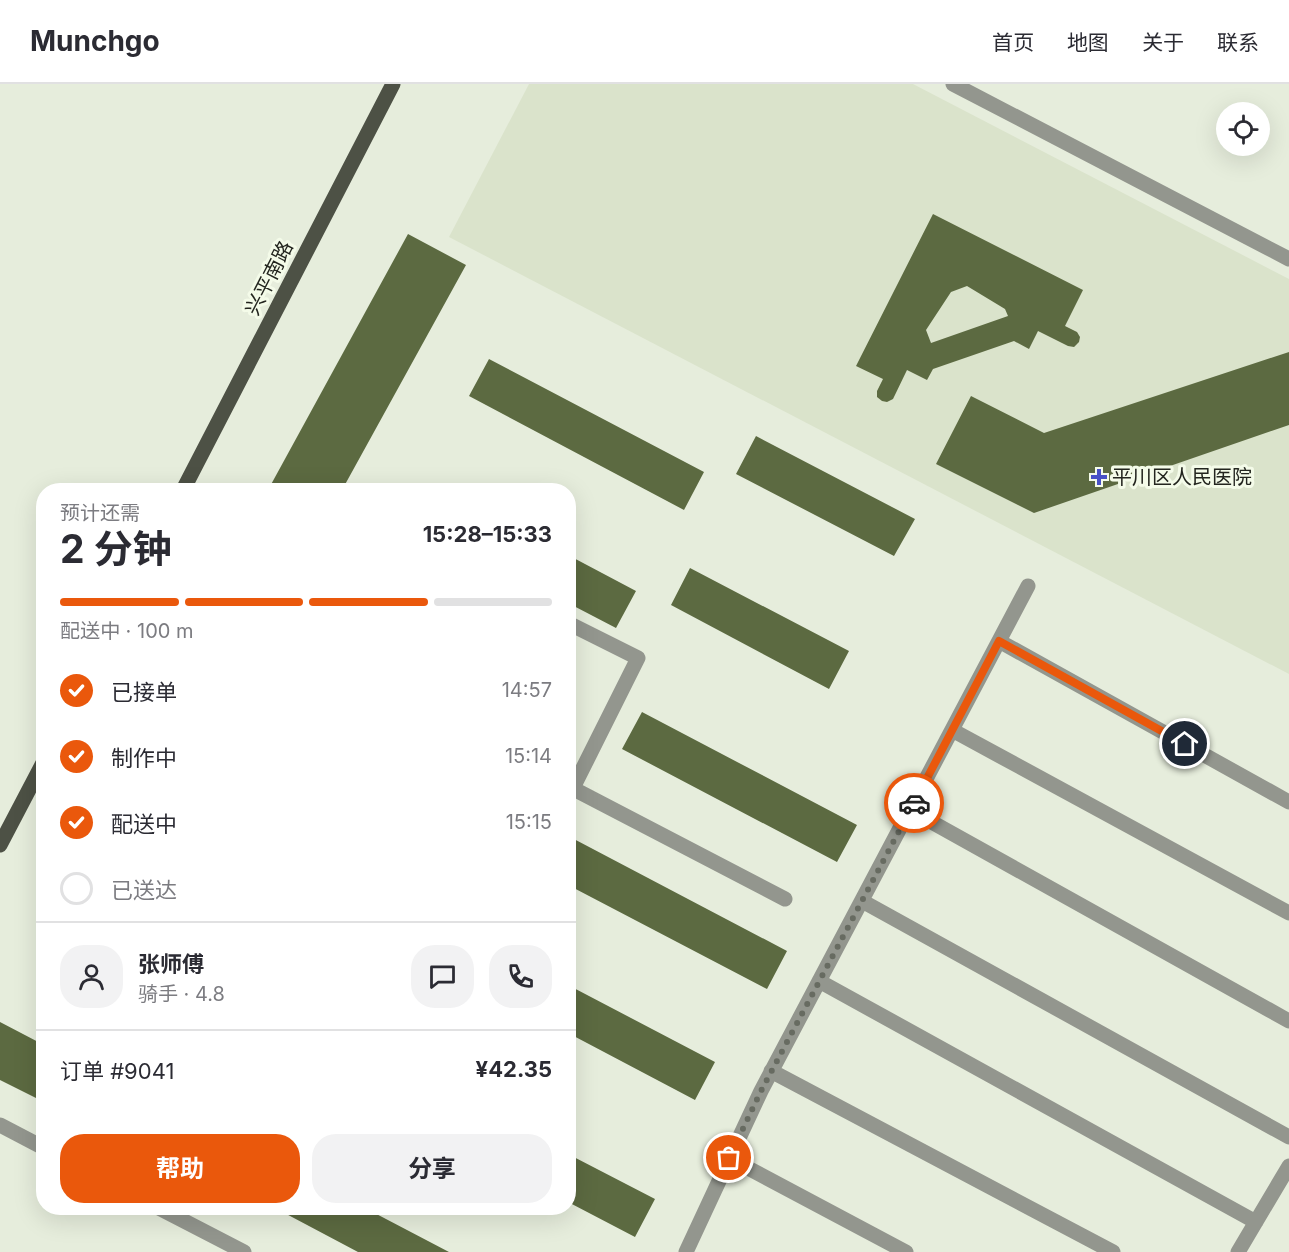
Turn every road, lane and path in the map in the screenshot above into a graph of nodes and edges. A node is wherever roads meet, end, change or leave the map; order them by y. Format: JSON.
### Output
{"nodes":[{"id":1,"x":393,"y":84,"type":"edge"},
{"id":2,"x":953,"y":84,"type":"edge"},
{"id":3,"x":1289,"y":259,"type":"edge"},
{"id":4,"x":187,"y":483,"type":"edge"},
{"id":5,"x":1028,"y":586,"type":"dead end"},
{"id":6,"x":576,"y":627,"type":"edge"},
{"id":7,"x":999,"y":641,"type":"junction"},
{"id":8,"x":952,"y":730,"type":"junction"},
{"id":9,"x":36,"y":776,"type":"edge"},
{"id":10,"x":576,"y":777,"type":"edge"},
{"id":11,"x":576,"y":790,"type":"edge"},
{"id":12,"x":1289,"y":802,"type":"edge"},
{"id":13,"x":910,"y":810,"type":"junction"},
{"id":14,"x":0,"y":844,"type":"edge"},
{"id":15,"x":784,"y":899,"type":"dead end"},
{"id":16,"x":862,"y":901,"type":"junction"},
{"id":17,"x":1289,"y":913,"type":"edge"},
{"id":18,"x":819,"y":981,"type":"junction"},
{"id":19,"x":1289,"y":1021,"type":"edge"},
{"id":20,"x":771,"y":1071,"type":"junction"},
{"id":21,"x":0,"y":1125,"type":"edge"},
{"id":22,"x":1289,"y":1137,"type":"edge"},
{"id":23,"x":36,"y":1144,"type":"edge"},
{"id":24,"x":729,"y":1158,"type":"junction"},
{"id":25,"x":1289,"y":1166,"type":"edge"},
{"id":26,"x":173,"y":1215,"type":"edge"},
{"id":27,"x":1256,"y":1222,"type":"junction"},
{"id":28,"x":244,"y":1252,"type":"edge"},
{"id":29,"x":686,"y":1252,"type":"edge"},
{"id":30,"x":906,"y":1252,"type":"edge"},
{"id":31,"x":1113,"y":1252,"type":"edge"},
{"id":32,"x":1238,"y":1252,"type":"edge"}],
"edges":[{"from":1,"to":4,"type":"main road","name":"兴平南路"},
{"from":2,"to":3,"type":"street"},
{"from":5,"to":7,"type":"street"},
{"from":6,"to":10,"type":"street"},
{"from":7,"to":8,"type":"street"},
{"from":7,"to":12,"type":"street"},
{"from":8,"to":13,"type":"street"},
{"from":8,"to":17,"type":"street"},
{"from":9,"to":14,"type":"main road"},
{"from":11,"to":15,"type":"street"},
{"from":13,"to":16,"type":"street"},
{"from":13,"to":19,"type":"street"},
{"from":16,"to":18,"type":"street"},
{"from":16,"to":22,"type":"street"},
{"from":18,"to":20,"type":"street"},
{"from":18,"to":27,"type":"street"},
{"from":20,"to":24,"type":"street"},
{"from":20,"to":31,"type":"street"},
{"from":21,"to":23,"type":"street"},
{"from":24,"to":29,"type":"street"},
{"from":24,"to":30,"type":"street"},
{"from":25,"to":27,"type":"street"},
{"from":26,"to":28,"type":"street"},
{"from":27,"to":32,"type":"street"}]}
